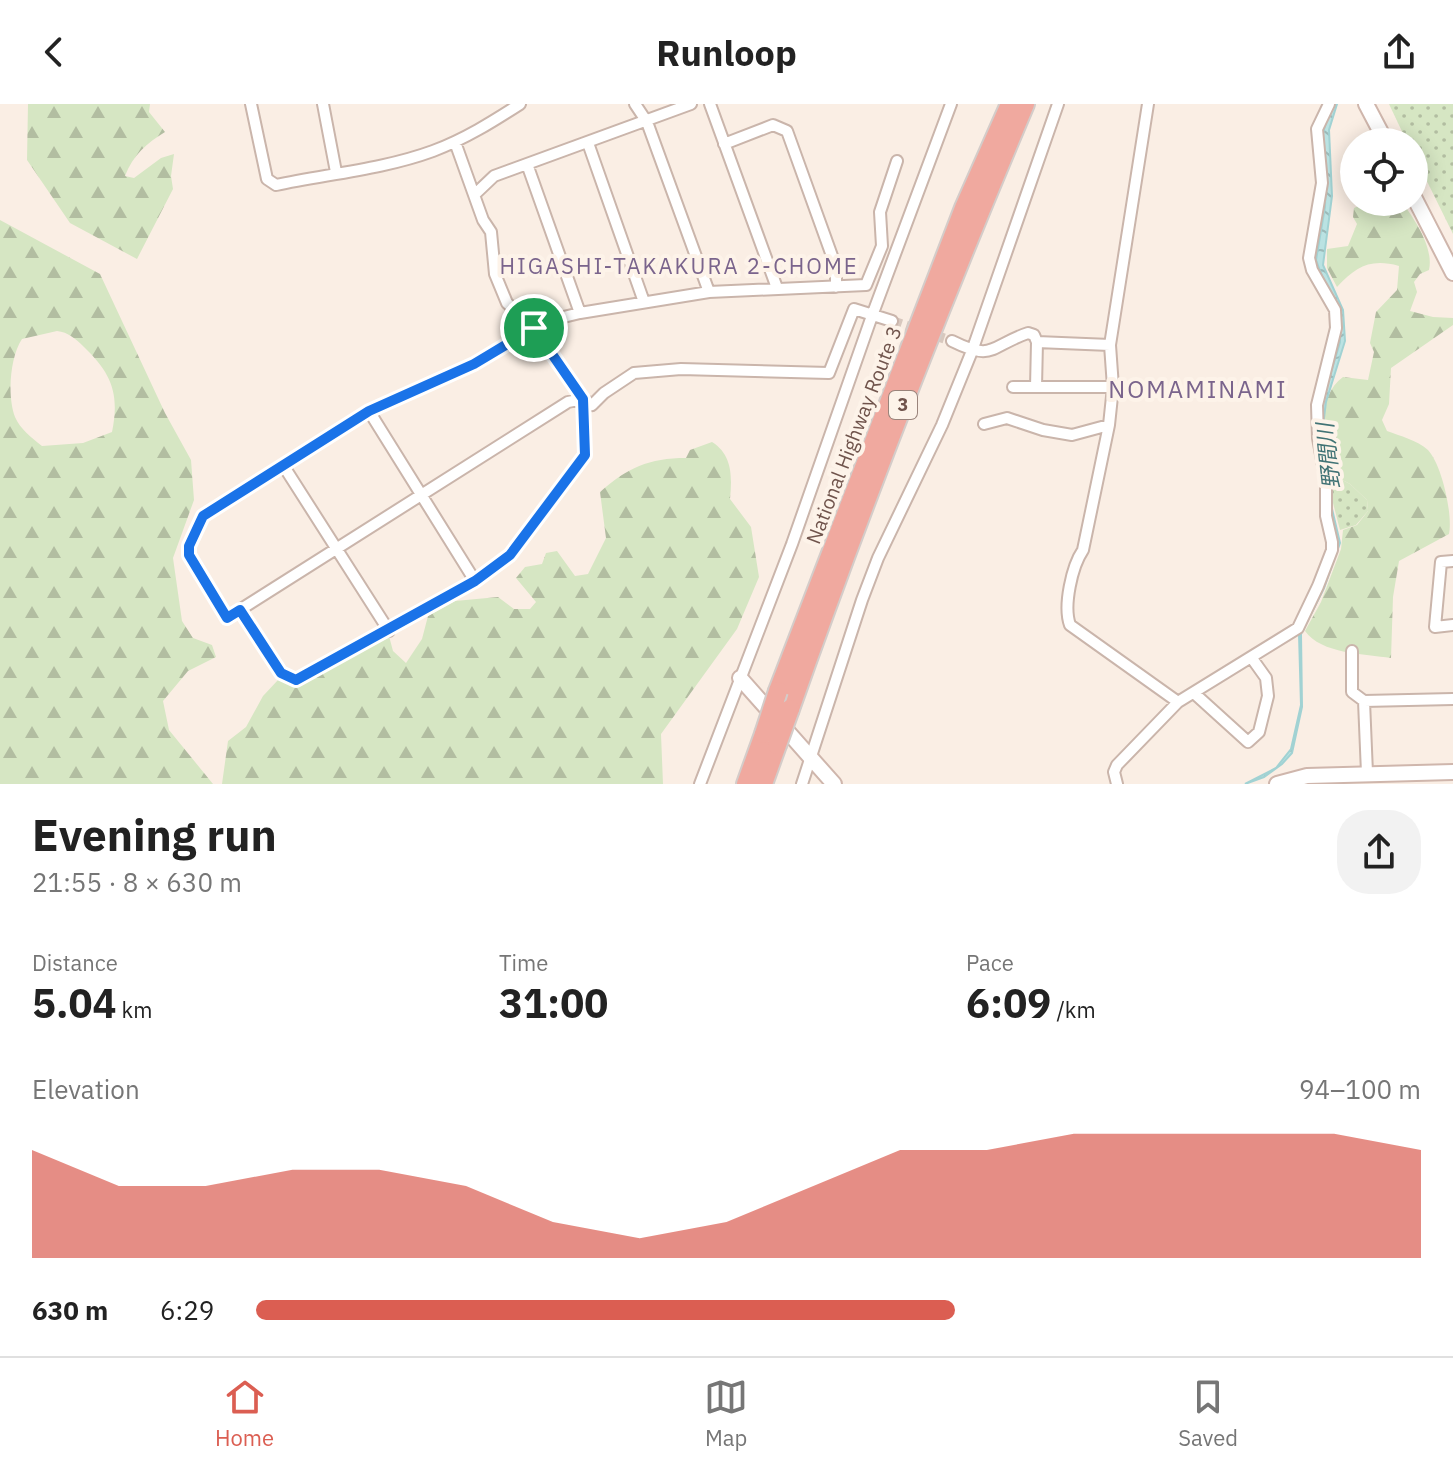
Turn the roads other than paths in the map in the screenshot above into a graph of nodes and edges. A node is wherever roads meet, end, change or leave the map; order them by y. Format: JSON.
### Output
{"nodes":[{"id":1,"x":251,"y":104,"type":"edge"},
{"id":2,"x":323,"y":104,"type":"edge"},
{"id":3,"x":520,"y":104,"type":"edge"},
{"id":4,"x":635,"y":104,"type":"edge"},
{"id":5,"x":691,"y":104,"type":"edge"},
{"id":6,"x":710,"y":104,"type":"edge"},
{"id":7,"x":951,"y":104,"type":"edge"},
{"id":8,"x":1010,"y":104,"type":"edge"},
{"id":9,"x":1025,"y":104,"type":"edge"},
{"id":10,"x":1058,"y":104,"type":"edge"},
{"id":11,"x":1148,"y":104,"type":"edge"},
{"id":12,"x":1329,"y":104,"type":"edge"},
{"id":13,"x":1366,"y":104,"type":"edge"},
{"id":14,"x":647,"y":122,"type":"junction"},
{"id":15,"x":1379,"y":128,"type":"edge"},
{"id":16,"x":455,"y":142,"type":"junction"},
{"id":17,"x":588,"y":143,"type":"junction"},
{"id":18,"x":724,"y":144,"type":"junction"},
{"id":19,"x":897,"y":161,"type":"dead end"},
{"id":20,"x":527,"y":164,"type":"junction"},
{"id":21,"x":336,"y":172,"type":"junction"},
{"id":22,"x":474,"y":195,"type":"junction"},
{"id":23,"x":1424,"y":216,"type":"edge"},
{"id":24,"x":1453,"y":273,"type":"edge"},
{"id":25,"x":836,"y":287,"type":"junction"},
{"id":26,"x":777,"y":288,"type":"junction"},
{"id":27,"x":709,"y":292,"type":"junction"},
{"id":28,"x":644,"y":302,"type":"junction"},
{"id":29,"x":580,"y":313,"type":"junction"},
{"id":30,"x":873,"y":313,"type":"junction"},
{"id":31,"x":892,"y":321,"type":"tunnel mouth"},
{"id":32,"x":534,"y":328,"type":"junction"},
{"id":33,"x":952,"y":341,"type":"tunnel mouth"},
{"id":34,"x":1037,"y":342,"type":"junction"},
{"id":35,"x":1110,"y":345,"type":"junction"},
{"id":36,"x":972,"y":351,"type":"junction"},
{"id":37,"x":1013,"y":387,"type":"dead end"},
{"id":38,"x":1036,"y":387,"type":"junction"},
{"id":39,"x":1113,"y":387,"type":"junction"},
{"id":40,"x":583,"y":399,"type":"junction"},
{"id":41,"x":369,"y":411,"type":"junction"},
{"id":42,"x":984,"y":424,"type":"dead end"},
{"id":43,"x":1109,"y":425,"type":"junction"},
{"id":44,"x":283,"y":465,"type":"junction"},
{"id":45,"x":422,"y":494,"type":"junction"},
{"id":46,"x":336,"y":549,"type":"junction"},
{"id":47,"x":1453,"y":561,"type":"edge"},
{"id":48,"x":475,"y":581,"type":"junction"},
{"id":49,"x":240,"y":610,"type":"junction"},
{"id":50,"x":1453,"y":625,"type":"edge"},
{"id":51,"x":389,"y":631,"type":"junction"},
{"id":52,"x":1352,"y":651,"type":"dead end"},
{"id":53,"x":1251,"y":657,"type":"junction"},
{"id":54,"x":740,"y":678,"type":"junction"},
{"id":55,"x":1195,"y":694,"type":"junction"},
{"id":56,"x":1453,"y":699,"type":"edge"},
{"id":57,"x":1364,"y":701,"type":"junction"},
{"id":58,"x":1178,"y":702,"type":"junction"},
{"id":59,"x":770,"y":739,"type":"junction"},
{"id":60,"x":811,"y":759,"type":"junction"},
{"id":61,"x":1453,"y":772,"type":"edge"},
{"id":62,"x":1367,"y":773,"type":"junction"},
{"id":63,"x":1114,"y":783,"type":"edge"},
{"id":64,"x":700,"y":784,"type":"edge"},
{"id":65,"x":746,"y":784,"type":"edge"},
{"id":66,"x":763,"y":784,"type":"edge"},
{"id":67,"x":802,"y":784,"type":"edge"},
{"id":68,"x":834,"y":784,"type":"edge"},
{"id":69,"x":1277,"y":784,"type":"edge"}],
"edges":[{"from":1,"to":21,"type":"street"},
{"from":2,"to":21,"type":"street"},
{"from":3,"to":16,"type":"street"},
{"from":4,"to":14,"type":"street"},
{"from":5,"to":14,"type":"street"},
{"from":6,"to":18,"type":"street"},
{"from":7,"to":30,"type":"street"},
{"from":8,"to":59,"type":"highway","name":"National Highway Route 3","number":"3","bridge":true},
{"from":9,"to":59,"type":"highway","name":"National Highway Route 3","number":"3","bridge":true},
{"from":10,"to":36,"type":"street"},
{"from":11,"to":35,"type":"street"},
{"from":12,"to":53,"type":"street"},
{"from":13,"to":15,"type":"street"},
{"from":14,"to":17,"type":"street"},
{"from":14,"to":27,"type":"street"},
{"from":16,"to":21,"type":"street"},
{"from":16,"to":22,"type":"street"},
{"from":17,"to":20,"type":"street"},
{"from":17,"to":28,"type":"street"},
{"from":18,"to":25,"type":"street"},
{"from":18,"to":26,"type":"street"},
{"from":19,"to":25,"type":"street"},
{"from":20,"to":22,"type":"street"},
{"from":20,"to":29,"type":"street"},
{"from":22,"to":32,"type":"street"},
{"from":23,"to":24,"type":"street"},
{"from":25,"to":26,"type":"street"},
{"from":26,"to":27,"type":"street"},
{"from":27,"to":28,"type":"street"},
{"from":28,"to":29,"type":"street"},
{"from":29,"to":32,"type":"street"},
{"from":30,"to":31,"type":"street"},
{"from":30,"to":40,"type":"street"},
{"from":30,"to":54,"type":"street"},
{"from":32,"to":40,"type":"street"},
{"from":32,"to":41,"type":"street"},
{"from":33,"to":36,"type":"street"},
{"from":34,"to":35,"type":"street"},
{"from":34,"to":36,"type":"street"},
{"from":34,"to":38,"type":"street"},
{"from":35,"to":39,"type":"street"},
{"from":36,"to":60,"type":"street"},
{"from":37,"to":38,"type":"street"},
{"from":38,"to":39,"type":"street"},
{"from":39,"to":43,"type":"street"},
{"from":40,"to":45,"type":"street"},
{"from":40,"to":48,"type":"street"},
{"from":41,"to":44,"type":"street"},
{"from":41,"to":45,"type":"street"},
{"from":42,"to":43,"type":"street"},
{"from":43,"to":58,"type":"street"},
{"from":44,"to":46,"type":"street"},
{"from":44,"to":49,"type":"street"},
{"from":45,"to":46,"type":"street"},
{"from":45,"to":48,"type":"street"},
{"from":46,"to":49,"type":"street"},
{"from":46,"to":51,"type":"street"},
{"from":47,"to":50,"type":"street"},
{"from":48,"to":51,"type":"street"},
{"from":49,"to":51,"type":"street"},
{"from":52,"to":57,"type":"street"},
{"from":53,"to":55,"type":"street"},
{"from":53,"to":55,"type":"street"},
{"from":54,"to":60,"type":"street"},
{"from":54,"to":64,"type":"street"},
{"from":55,"to":58,"type":"street"},
{"from":56,"to":57,"type":"street"},
{"from":57,"to":62,"type":"street"},
{"from":58,"to":63,"type":"street"},
{"from":59,"to":65,"type":"highway","name":"National Highway Route 3","number":"3"},
{"from":59,"to":66,"type":"highway","name":"National Highway Route 3","number":"3"},
{"from":60,"to":67,"type":"street"},
{"from":60,"to":68,"type":"street"},
{"from":61,"to":62,"type":"street"},
{"from":62,"to":69,"type":"street"}]}
